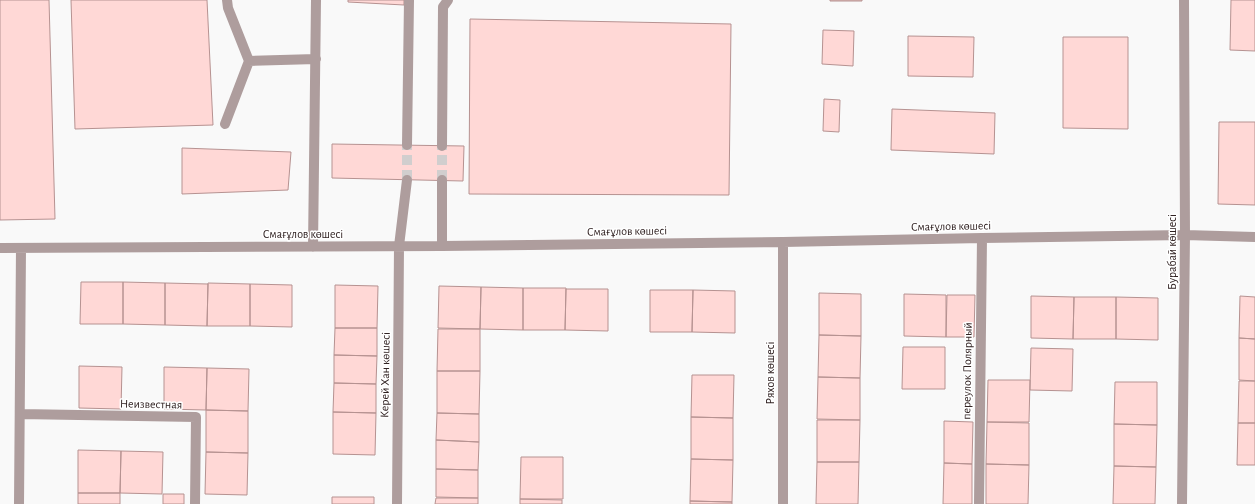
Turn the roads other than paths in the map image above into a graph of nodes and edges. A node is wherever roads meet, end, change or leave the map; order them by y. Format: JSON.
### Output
{"nodes":[{"id":1,"x":227,"y":0,"type":"edge"},
{"id":2,"x":316,"y":0,"type":"edge"},
{"id":3,"x":409,"y":0,"type":"edge"},
{"id":4,"x":448,"y":0,"type":"edge"},
{"id":5,"x":1184,"y":0,"type":"edge"},
{"id":6,"x":316,"y":59,"type":"junction"},
{"id":7,"x":249,"y":61,"type":"junction"},
{"id":8,"x":225,"y":124,"type":"dead end"},
{"id":9,"x":407,"y":145,"type":"tunnel mouth"},
{"id":10,"x":442,"y":146,"type":"tunnel mouth"},
{"id":11,"x":407,"y":180,"type":"tunnel mouth"},
{"id":12,"x":442,"y":180,"type":"tunnel mouth"},
{"id":13,"x":1186,"y":235,"type":"junction"},
{"id":14,"x":1255,"y":237,"type":"edge"},
{"id":15,"x":982,"y":238,"type":"junction"},
{"id":16,"x":783,"y":242,"type":"junction"},
{"id":17,"x":399,"y":246,"type":"junction"},
{"id":18,"x":442,"y":246,"type":"junction"},
{"id":19,"x":314,"y":247,"type":"junction"},
{"id":20,"x":0,"y":248,"type":"edge"},
{"id":21,"x":21,"y":248,"type":"junction"},
{"id":22,"x":20,"y":414,"type":"junction"},
{"id":23,"x":19,"y":504,"type":"edge"},
{"id":24,"x":194,"y":504,"type":"edge"},
{"id":25,"x":397,"y":504,"type":"edge"},
{"id":26,"x":783,"y":504,"type":"edge"},
{"id":27,"x":979,"y":504,"type":"edge"},
{"id":28,"x":1182,"y":504,"type":"edge"}],
"edges":[{"from":1,"to":7,"type":"street"},
{"from":2,"to":6,"type":"street"},
{"from":3,"to":9,"type":"street"},
{"from":4,"to":10,"type":"street"},
{"from":5,"to":13,"type":"street","name":"Бурабай көшесі"},
{"from":6,"to":7,"type":"street"},
{"from":6,"to":19,"type":"street"},
{"from":7,"to":8,"type":"street"},
{"from":11,"to":17,"type":"street","name":"Керей Хан көшесі"},
{"from":12,"to":18,"type":"street"},
{"from":13,"to":14,"type":"street","name":"Смағұлов көшесі"},
{"from":13,"to":15,"type":"street","name":"Смағұлов көшесі"},
{"from":13,"to":28,"type":"street","name":"Бурабай көшесі"},
{"from":15,"to":16,"type":"street","name":"Смағұлов көшесі"},
{"from":15,"to":27,"type":"street","name":"переулок Полярный"},
{"from":16,"to":18,"type":"street","name":"Смағұлов көшесі"},
{"from":16,"to":26,"type":"street","name":"Ряхов көшесі"},
{"from":17,"to":18,"type":"street","name":"Смағұлов көшесі"},
{"from":17,"to":19,"type":"street","name":"Смағұлов көшесі"},
{"from":17,"to":25,"type":"street","name":"Керей Хан көшесі"},
{"from":19,"to":21,"type":"street","name":"Смағұлов көшесі"},
{"from":20,"to":21,"type":"street","name":"Смағұлов көшесі"},
{"from":21,"to":22,"type":"street"},
{"from":22,"to":23,"type":"street"},
{"from":22,"to":24,"type":"street","name":"Неизвестная"}]}
